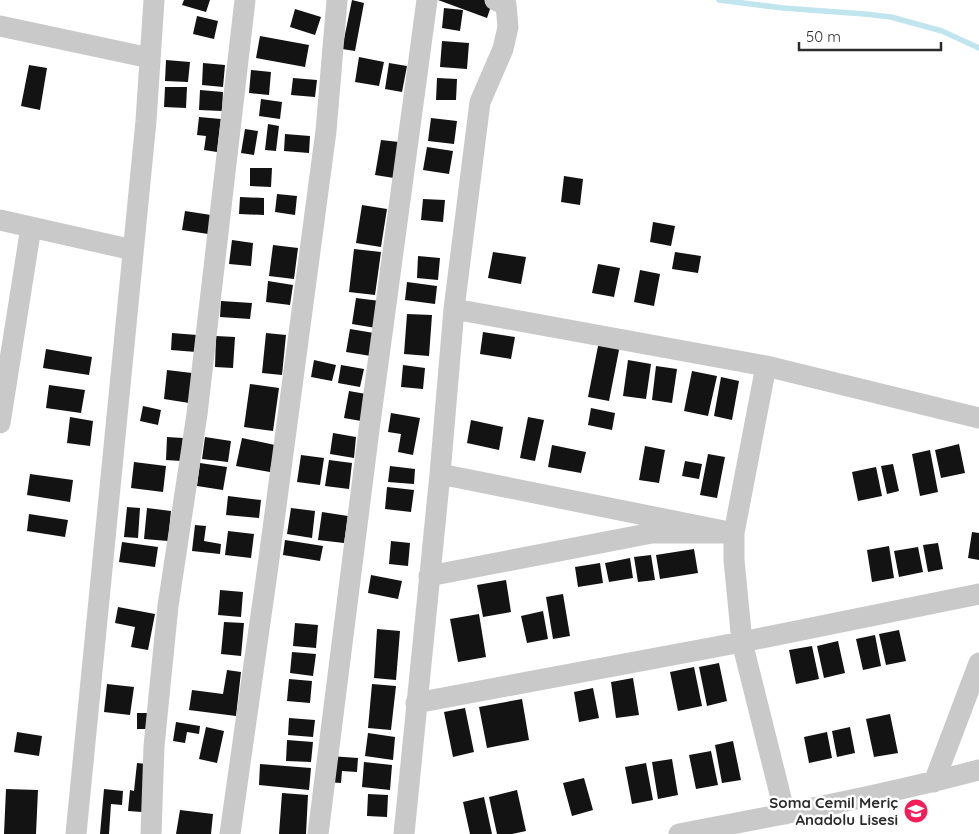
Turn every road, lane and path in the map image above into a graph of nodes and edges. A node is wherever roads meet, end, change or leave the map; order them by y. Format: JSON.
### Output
{"nodes":[{"id":1,"x":154,"y":0,"type":"edge"},
{"id":2,"x":245,"y":0,"type":"edge"},
{"id":3,"x":337,"y":0,"type":"edge"},
{"id":4,"x":427,"y":0,"type":"edge"},
{"id":5,"x":495,"y":0,"type":"edge"},
{"id":6,"x":0,"y":26,"type":"edge"},
{"id":7,"x":150,"y":58,"type":"junction"},
{"id":8,"x":0,"y":220,"type":"edge"},
{"id":9,"x":31,"y":227,"type":"junction"},
{"id":10,"x":133,"y":250,"type":"junction"},
{"id":11,"x":454,"y":309,"type":"junction"},
{"id":12,"x":766,"y":366,"type":"junction"},
{"id":13,"x":979,"y":418,"type":"edge"},
{"id":14,"x":0,"y":423,"type":"edge"},
{"id":15,"x":440,"y":474,"type":"junction"},
{"id":16,"x":734,"y":533,"type":"junction"},
{"id":17,"x":429,"y":576,"type":"junction"},
{"id":18,"x":979,"y":594,"type":"edge"},
{"id":19,"x":742,"y":642,"type":"junction"},
{"id":20,"x":979,"y":663,"type":"edge"},
{"id":21,"x":416,"y":703,"type":"junction"},
{"id":22,"x":979,"y":770,"type":"edge"},
{"id":23,"x":934,"y":782,"type":"junction"},
{"id":24,"x":785,"y":814,"type":"junction"},
{"id":25,"x":76,"y":834,"type":"edge"},
{"id":26,"x":151,"y":834,"type":"edge"},
{"id":27,"x":230,"y":834,"type":"edge"},
{"id":28,"x":318,"y":834,"type":"edge"},
{"id":29,"x":404,"y":834,"type":"edge"},
{"id":30,"x":680,"y":834,"type":"edge"}],
"edges":[{"from":1,"to":7,"type":"street"},
{"from":2,"to":26,"type":"street"},
{"from":3,"to":27,"type":"street"},
{"from":4,"to":28,"type":"street"},
{"from":5,"to":11,"type":"street"},
{"from":6,"to":7,"type":"street"},
{"from":7,"to":10,"type":"street"},
{"from":8,"to":9,"type":"street"},
{"from":9,"to":10,"type":"street"},
{"from":9,"to":14,"type":"street"},
{"from":10,"to":25,"type":"street"},
{"from":11,"to":12,"type":"street"},
{"from":11,"to":15,"type":"street"},
{"from":12,"to":13,"type":"street"},
{"from":12,"to":16,"type":"street"},
{"from":15,"to":16,"type":"street"},
{"from":15,"to":17,"type":"street"},
{"from":16,"to":17,"type":"street"},
{"from":16,"to":19,"type":"street"},
{"from":17,"to":21,"type":"street"},
{"from":18,"to":19,"type":"street"},
{"from":19,"to":21,"type":"street"},
{"from":19,"to":24,"type":"street"},
{"from":20,"to":23,"type":"street"},
{"from":21,"to":29,"type":"street"},
{"from":22,"to":23,"type":"street"},
{"from":23,"to":24,"type":"street"},
{"from":24,"to":30,"type":"street"}]}
